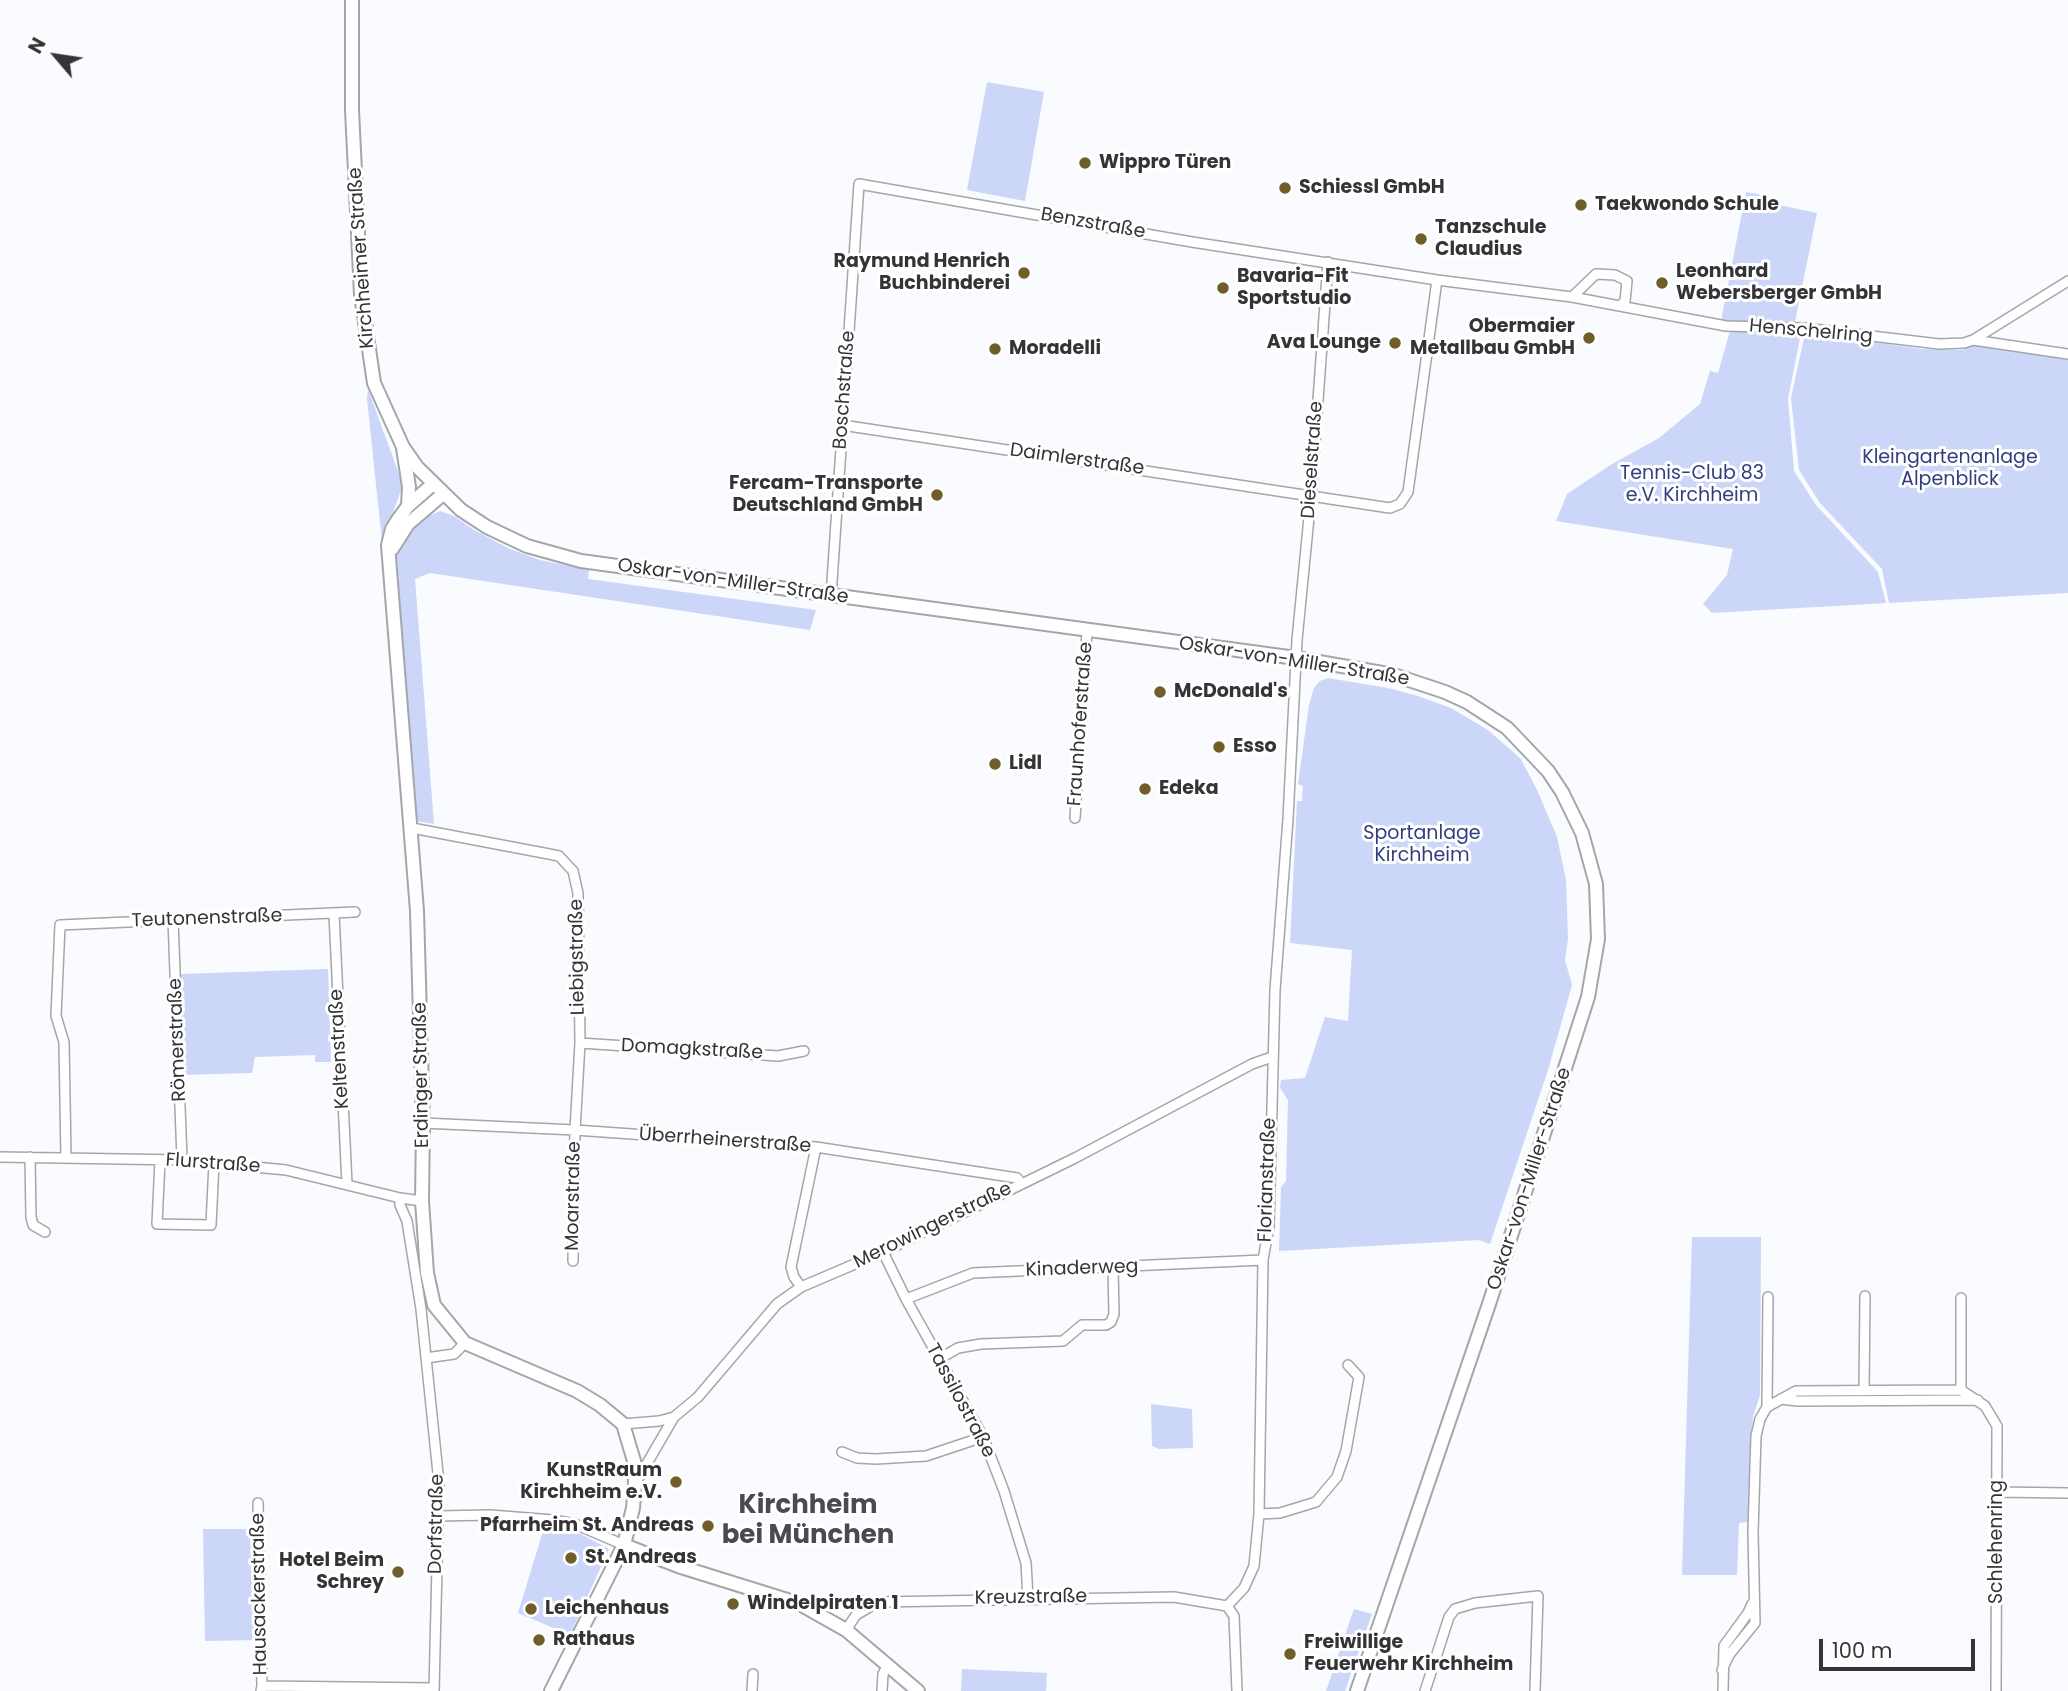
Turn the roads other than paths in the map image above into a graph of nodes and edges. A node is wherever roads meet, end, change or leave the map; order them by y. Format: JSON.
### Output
{"nodes":[{"id":1,"x":352,"y":0,"type":"edge"},
{"id":2,"x":859,"y":184,"type":"joint"},
{"id":3,"x":1328,"y":262,"type":"junction"},
{"id":4,"x":1437,"y":280,"type":"junction"},
{"id":5,"x":2068,"y":281,"type":"edge"},
{"id":6,"x":1572,"y":297,"type":"junction"},
{"id":7,"x":1620,"y":306,"type":"junction"},
{"id":8,"x":1973,"y":340,"type":"junction"},
{"id":9,"x":2068,"y":354,"type":"edge"},
{"id":10,"x":842,"y":425,"type":"junction"},
{"id":11,"x":402,"y":447,"type":"junction"},
{"id":12,"x":433,"y":484,"type":"junction"},
{"id":13,"x":443,"y":494,"type":"junction"},
{"id":14,"x":1311,"y":497,"type":"junction"},
{"id":15,"x":408,"y":506,"type":"junction"},
{"id":16,"x":389,"y":556,"type":"junction"},
{"id":17,"x":831,"y":596,"type":"junction"},
{"id":18,"x":1087,"y":631,"type":"junction"},
{"id":19,"x":1296,"y":658,"type":"junction"},
{"id":20,"x":1075,"y":818,"type":"dead end"},
{"id":21,"x":412,"y":828,"type":"junction"},
{"id":22,"x":355,"y":912,"type":"dead end"},
{"id":23,"x":334,"y":914,"type":"junction"},
{"id":24,"x":173,"y":919,"type":"junction"},
{"id":25,"x":580,"y":1044,"type":"junction"},
{"id":26,"x":804,"y":1051,"type":"dead end"},
{"id":27,"x":1272,"y":1057,"type":"junction"},
{"id":28,"x":423,"y":1123,"type":"junction"},
{"id":29,"x":575,"y":1130,"type":"junction"},
{"id":30,"x":816,"y":1147,"type":"junction"},
{"id":31,"x":0,"y":1157,"type":"edge"},
{"id":32,"x":30,"y":1157,"type":"junction"},
{"id":33,"x":66,"y":1158,"type":"junction"},
{"id":34,"x":160,"y":1160,"type":"junction"},
{"id":35,"x":182,"y":1160,"type":"junction"},
{"id":36,"x":214,"y":1163,"type":"junction"},
{"id":37,"x":347,"y":1184,"type":"junction"},
{"id":38,"x":1021,"y":1184,"type":"junction"},
{"id":39,"x":400,"y":1198,"type":"junction"},
{"id":40,"x":422,"y":1201,"type":"junction"},
{"id":41,"x":45,"y":1232,"type":"dead end"},
{"id":42,"x":883,"y":1252,"type":"junction"},
{"id":43,"x":1263,"y":1260,"type":"junction"},
{"id":44,"x":573,"y":1261,"type":"dead end"},
{"id":45,"x":1113,"y":1268,"type":"junction"},
{"id":46,"x":801,"y":1287,"type":"junction"},
{"id":47,"x":1865,"y":1296,"type":"dead end"},
{"id":48,"x":1768,"y":1297,"type":"dead end"},
{"id":49,"x":1961,"y":1298,"type":"dead end"},
{"id":50,"x":906,"y":1299,"type":"junction"},
{"id":51,"x":428,"y":1307,"type":"junction"},
{"id":52,"x":465,"y":1343,"type":"junction"},
{"id":53,"x":426,"y":1358,"type":"junction"},
{"id":54,"x":939,"y":1359,"type":"junction"},
{"id":55,"x":1348,"y":1365,"type":"dead end"},
{"id":56,"x":1961,"y":1390,"type":"junction"},
{"id":57,"x":1864,"y":1391,"type":"junction"},
{"id":58,"x":1780,"y":1399,"type":"junction"},
{"id":59,"x":1978,"y":1401,"type":"junction"},
{"id":60,"x":1767,"y":1407,"type":"junction"},
{"id":61,"x":674,"y":1417,"type":"junction"},
{"id":62,"x":623,"y":1424,"type":"junction"},
{"id":63,"x":983,"y":1437,"type":"junction"},
{"id":64,"x":842,"y":1452,"type":"dead end"},
{"id":65,"x":635,"y":1484,"type":"junction"},
{"id":66,"x":1997,"y":1492,"type":"junction"},
{"id":67,"x":2068,"y":1493,"type":"edge"},
{"id":68,"x":258,"y":1503,"type":"dead end"},
{"id":69,"x":1259,"y":1514,"type":"junction"},
{"id":70,"x":438,"y":1516,"type":"junction"},
{"id":71,"x":624,"y":1545,"type":"junction"},
{"id":72,"x":1028,"y":1598,"type":"junction"},
{"id":73,"x":1227,"y":1606,"type":"junction"},
{"id":74,"x":846,"y":1630,"type":"junction"},
{"id":75,"x":888,"y":1666,"type":"junction"},
{"id":76,"x":753,"y":1674,"type":"dead end"},
{"id":77,"x":262,"y":1688,"type":"edge"},
{"id":78,"x":433,"y":1689,"type":"edge"},
{"id":79,"x":551,"y":1691,"type":"edge"},
{"id":80,"x":752,"y":1691,"type":"edge"},
{"id":81,"x":882,"y":1691,"type":"edge"},
{"id":82,"x":918,"y":1691,"type":"edge"},
{"id":83,"x":1237,"y":1691,"type":"edge"},
{"id":84,"x":1357,"y":1691,"type":"edge"},
{"id":85,"x":1424,"y":1691,"type":"edge"},
{"id":86,"x":1535,"y":1691,"type":"edge"},
{"id":87,"x":1723,"y":1691,"type":"edge"},
{"id":88,"x":1996,"y":1691,"type":"edge"}],
"edges":[{"from":1,"to":11,"type":"main road","name":"Kirchheimer Straße"},
{"from":2,"to":3,"type":"street","name":"Benzstraße"},
{"from":2,"to":10,"type":"street","name":"Boschstraße"},
{"from":3,"to":4,"type":"street","name":"Henschelring"},
{"from":3,"to":14,"type":"street","name":"Dieselstraße"},
{"from":4,"to":6,"type":"street","name":"Henschelring"},
{"from":4,"to":14,"type":"street"},
{"from":5,"to":8,"type":"street","name":"Henschelring"},
{"from":6,"to":7,"type":"street","name":"Henschelring"},
{"from":6,"to":7,"type":"street"},
{"from":7,"to":8,"type":"street","name":"Henschelring"},
{"from":8,"to":9,"type":"street"},
{"from":10,"to":14,"type":"street","name":"Daimlerstraße"},
{"from":10,"to":17,"type":"street","name":"Boschstraße"},
{"from":11,"to":12,"type":"main road","name":"Kirchheimer Straße"},
{"from":11,"to":15,"type":"main road"},
{"from":12,"to":13,"type":"main road","name":"Kirchheimer Straße"},
{"from":12,"to":15,"type":"main road","name":"Erdinger Straße"},
{"from":13,"to":16,"type":"main road"},
{"from":13,"to":17,"type":"main road","name":"Oskar-von-Miller-Straße"},
{"from":14,"to":19,"type":"street","name":"Dieselstraße"},
{"from":15,"to":16,"type":"main road","name":"Erdinger Straße"},
{"from":16,"to":21,"type":"main road","name":"Erdinger Straße"},
{"from":17,"to":18,"type":"main road","name":"Oskar-von-Miller-Straße"},
{"from":18,"to":19,"type":"main road","name":"Oskar-von-Miller-Straße"},
{"from":18,"to":20,"type":"street","name":"Fraunhoferstraße"},
{"from":19,"to":27,"type":"street","name":"Florianstraße"},
{"from":19,"to":84,"type":"main road","name":"Oskar-von-Miller-Straße"},
{"from":21,"to":25,"type":"street","name":"Liebigstraße"},
{"from":21,"to":28,"type":"main road","name":"Erdinger Straße"},
{"from":22,"to":23,"type":"street","name":"Teutonenstraße"},
{"from":23,"to":24,"type":"street","name":"Teutonenstraße"},
{"from":23,"to":37,"type":"street","name":"Keltenstraße"},
{"from":24,"to":33,"type":"street","name":"Teutonenstraße"},
{"from":24,"to":35,"type":"street","name":"Römerstraße"},
{"from":25,"to":26,"type":"street","name":"Domagkstraße"},
{"from":25,"to":29,"type":"street","name":"Liebigstraße"},
{"from":27,"to":38,"type":"street","name":"Merowingerstraße"},
{"from":27,"to":43,"type":"street","name":"Florianstraße"},
{"from":28,"to":29,"type":"street","name":"Überrheinerstraße"},
{"from":28,"to":40,"type":"main road","name":"Erdinger Straße"},
{"from":29,"to":30,"type":"street","name":"Überrheinerstraße"},
{"from":29,"to":44,"type":"street","name":"Moarstraße"},
{"from":30,"to":38,"type":"street","name":"Überrheinerstraße"},
{"from":30,"to":46,"type":"street"},
{"from":31,"to":32,"type":"street","name":"Flurstraße"},
{"from":32,"to":33,"type":"street","name":"Flurstraße"},
{"from":32,"to":41,"type":"street"},
{"from":33,"to":34,"type":"street","name":"Flurstraße"},
{"from":34,"to":35,"type":"street","name":"Flurstraße"},
{"from":34,"to":36,"type":"street"},
{"from":35,"to":36,"type":"street","name":"Flurstraße"},
{"from":36,"to":37,"type":"street","name":"Flurstraße"},
{"from":37,"to":39,"type":"street","name":"Flurstraße"},
{"from":38,"to":42,"type":"street","name":"Merowingerstraße"},
{"from":39,"to":40,"type":"street","name":"Flurstraße"},
{"from":39,"to":51,"type":"street","name":"Dorfstraße"},
{"from":40,"to":51,"type":"main road","name":"Erdinger Straße"},
{"from":42,"to":46,"type":"street","name":"Merowingerstraße"},
{"from":42,"to":50,"type":"street","name":"Tassilostraße"},
{"from":43,"to":45,"type":"street","name":"Kinaderweg"},
{"from":43,"to":69,"type":"street","name":"Florianstraße"},
{"from":45,"to":50,"type":"street","name":"Kinaderweg"},
{"from":45,"to":54,"type":"street"},
{"from":46,"to":61,"type":"street","name":"Merowingerstraße"},
{"from":47,"to":57,"type":"street"},
{"from":48,"to":60,"type":"street"},
{"from":49,"to":56,"type":"street"},
{"from":50,"to":54,"type":"street","name":"Tassilostraße"},
{"from":51,"to":52,"type":"main road","name":"Erdinger Straße"},
{"from":51,"to":53,"type":"street","name":"Dorfstraße"},
{"from":52,"to":53,"type":"street"},
{"from":52,"to":62,"type":"main road","name":"Erdinger Straße"},
{"from":53,"to":70,"type":"street","name":"Dorfstraße"},
{"from":54,"to":63,"type":"street","name":"Tassilostraße"},
{"from":55,"to":69,"type":"street"},
{"from":56,"to":57,"type":"street"},
{"from":56,"to":59,"type":"street","name":"Schlehenring"},
{"from":57,"to":58,"type":"street"},
{"from":58,"to":59,"type":"street"},
{"from":58,"to":60,"type":"street"},
{"from":59,"to":66,"type":"street","name":"Schlehenring"},
{"from":60,"to":87,"type":"street"},
{"from":61,"to":62,"type":"street"},
{"from":61,"to":65,"type":"street"},
{"from":62,"to":65,"type":"main road"},
{"from":63,"to":64,"type":"street"},
{"from":63,"to":72,"type":"street","name":"Tassilostraße"},
{"from":65,"to":71,"type":"main road"},
{"from":66,"to":67,"type":"street"},
{"from":66,"to":88,"type":"street","name":"Schlehenring"},
{"from":68,"to":77,"type":"street","name":"Hausackerstraße"},
{"from":69,"to":73,"type":"street","name":"Florianstraße"},
{"from":70,"to":71,"type":"street"},
{"from":70,"to":78,"type":"street","name":"Dorfstraße"},
{"from":71,"to":74,"type":"main road"},
{"from":71,"to":79,"type":"main road"},
{"from":72,"to":73,"type":"street","name":"Kreuzstraße"},
{"from":72,"to":74,"type":"street","name":"Kreuzstraße"},
{"from":73,"to":83,"type":"street"},
{"from":74,"to":75,"type":"main road"},
{"from":75,"to":81,"type":"street"},
{"from":75,"to":82,"type":"main road"},
{"from":76,"to":80,"type":"street"},
{"from":77,"to":78,"type":"street"},
{"from":85,"to":86,"type":"street"}]}
